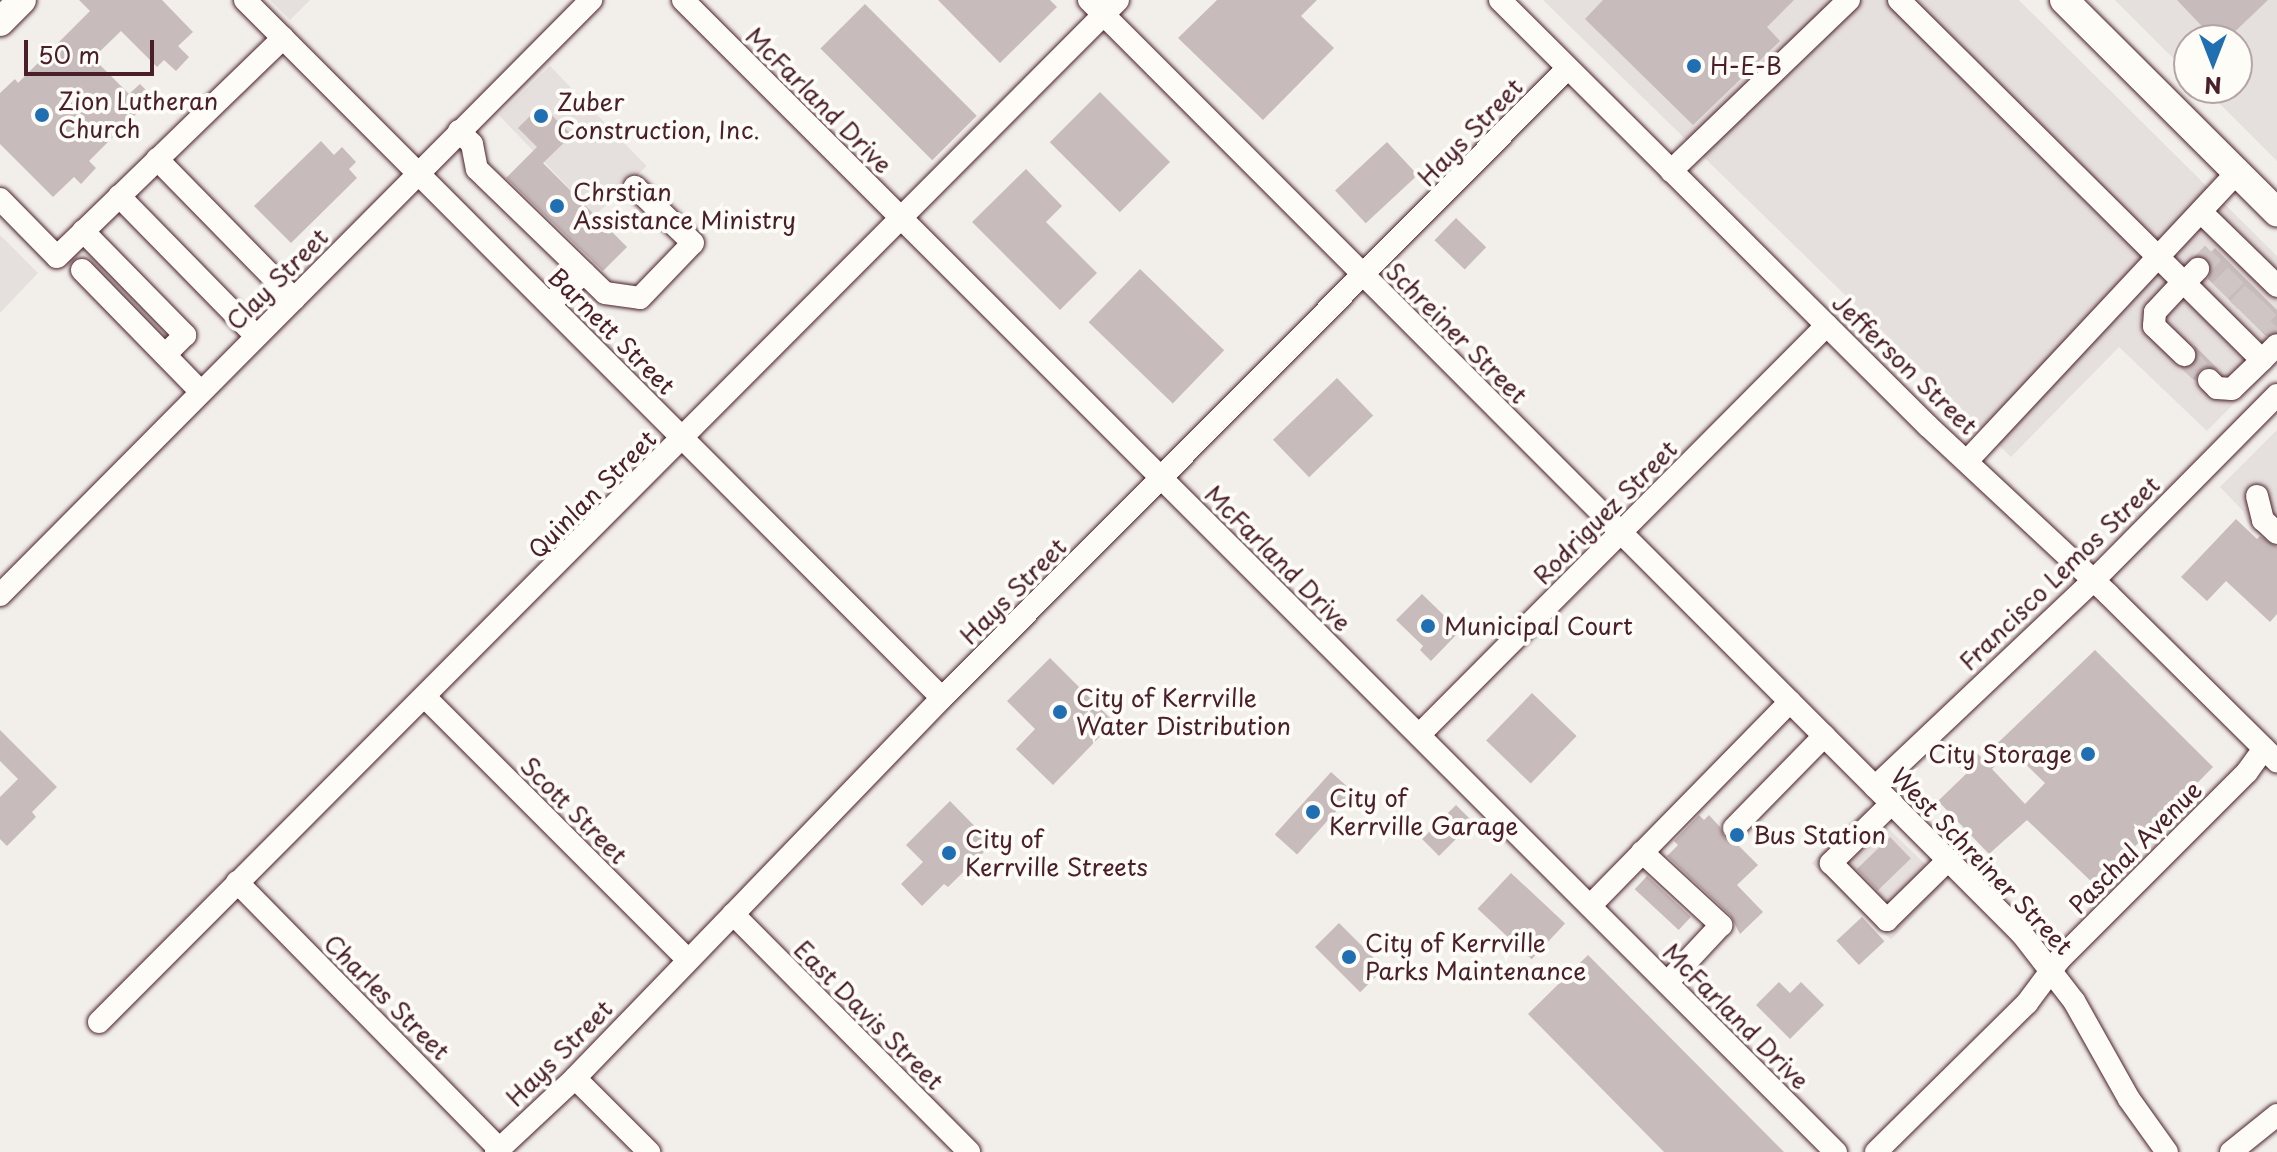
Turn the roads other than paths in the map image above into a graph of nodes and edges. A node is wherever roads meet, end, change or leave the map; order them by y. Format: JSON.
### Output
{"nodes":[{"id":1,"x":22,"y":0,"type":"edge"},
{"id":2,"x":591,"y":0,"type":"edge"},
{"id":3,"x":683,"y":0,"type":"edge"},
{"id":4,"x":1500,"y":0,"type":"edge"},
{"id":5,"x":1849,"y":0,"type":"edge"},
{"id":6,"x":1899,"y":0,"type":"edge"},
{"id":7,"x":2064,"y":0,"type":"edge"},
{"id":8,"x":257,"y":4,"type":"edge"},
{"id":9,"x":1104,"y":5,"type":"edge"},
{"id":10,"x":0,"y":22,"type":"edge"},
{"id":11,"x":283,"y":38,"type":"junction"},
{"id":12,"x":1568,"y":68,"type":"junction"},
{"id":13,"x":459,"y":131,"type":"junction"},
{"id":14,"x":157,"y":159,"type":"junction"},
{"id":15,"x":1671,"y":171,"type":"junction"},
{"id":16,"x":417,"y":172,"type":"junction"},
{"id":17,"x":2237,"y":173,"type":"junction"},
{"id":18,"x":635,"y":187,"type":"dead end"},
{"id":19,"x":119,"y":196,"type":"junction"},
{"id":20,"x":0,"y":199,"type":"edge"},
{"id":21,"x":2201,"y":212,"type":"junction"},
{"id":22,"x":2277,"y":212,"type":"edge"},
{"id":23,"x":900,"y":217,"type":"junction"},
{"id":24,"x":83,"y":231,"type":"junction"},
{"id":25,"x":2158,"y":258,"type":"junction"},
{"id":26,"x":82,"y":270,"type":"dead end"},
{"id":27,"x":584,"y":273,"type":"junction"},
{"id":28,"x":1364,"y":276,"type":"junction"},
{"id":29,"x":2199,"y":286,"type":"junction"},
{"id":30,"x":2270,"y":291,"type":"edge"},
{"id":31,"x":294,"y":299,"type":"junction"},
{"id":32,"x":549,"y":304,"type":"junction"},
{"id":33,"x":1827,"y":325,"type":"junction"},
{"id":34,"x":256,"y":336,"type":"junction"},
{"id":35,"x":2252,"y":336,"type":"edge"},
{"id":36,"x":165,"y":355,"type":"junction"},
{"id":37,"x":2184,"y":355,"type":"tunnel mouth"},
{"id":38,"x":2209,"y":380,"type":"dead end"},
{"id":39,"x":201,"y":392,"type":"junction"},
{"id":40,"x":2277,"y":395,"type":"edge"},
{"id":41,"x":684,"y":438,"type":"junction"},
{"id":42,"x":1968,"y":460,"type":"junction"},
{"id":43,"x":1161,"y":478,"type":"junction"},
{"id":44,"x":2257,"y":496,"type":"dead end"},
{"id":45,"x":1621,"y":533,"type":"junction"},
{"id":46,"x":2277,"y":533,"type":"edge"},
{"id":47,"x":2092,"y":582,"type":"junction"},
{"id":48,"x":0,"y":595,"type":"edge"},
{"id":49,"x":425,"y":697,"type":"junction"},
{"id":50,"x":942,"y":698,"type":"junction"},
{"id":51,"x":1790,"y":702,"type":"junction"},
{"id":52,"x":1419,"y":735,"type":"junction"},
{"id":53,"x":1824,"y":736,"type":"junction"},
{"id":54,"x":2270,"y":755,"type":"edge"},
{"id":55,"x":1884,"y":795,"type":"junction"},
{"id":56,"x":1734,"y":828,"type":"dead end"},
{"id":57,"x":1642,"y":852,"type":"junction"},
{"id":58,"x":1948,"y":860,"type":"junction"},
{"id":59,"x":237,"y":882,"type":"junction"},
{"id":60,"x":1590,"y":906,"type":"junction"},
{"id":61,"x":733,"y":914,"type":"junction"},
{"id":62,"x":687,"y":959,"type":"junction"},
{"id":63,"x":2052,"y":970,"type":"junction"},
{"id":64,"x":1667,"y":983,"type":"junction"},
{"id":65,"x":99,"y":1022,"type":"dead end"},
{"id":66,"x":575,"y":1078,"type":"junction"},
{"id":67,"x":2277,"y":1115,"type":"edge"},
{"id":68,"x":497,"y":1150,"type":"edge"},
{"id":69,"x":649,"y":1152,"type":"edge"},
{"id":70,"x":969,"y":1152,"type":"edge"},
{"id":71,"x":1836,"y":1152,"type":"edge"},
{"id":72,"x":1876,"y":1152,"type":"edge"},
{"id":73,"x":2167,"y":1152,"type":"edge"},
{"id":74,"x":2231,"y":1152,"type":"edge"}],
"edges":[{"from":1,"to":10,"type":"main road"},
{"from":2,"to":13,"type":"street","name":"Clay Street"},
{"from":3,"to":23,"type":"street","name":"McFarland Drive"},
{"from":4,"to":12,"type":"street","name":"Jefferson Street"},
{"from":5,"to":15,"type":"street"},
{"from":6,"to":25,"type":"street"},
{"from":7,"to":17,"type":"main road"},
{"from":8,"to":11,"type":"street","name":"Barnett Street"},
{"from":9,"to":23,"type":"street","name":"Quinlan Street"},
{"from":9,"to":28,"type":"street","name":"Schreiner Street"},
{"from":11,"to":14,"type":"street"},
{"from":11,"to":16,"type":"street","name":"Barnett Street"},
{"from":12,"to":15,"type":"street","name":"Jefferson Street"},
{"from":12,"to":28,"type":"street","name":"Hays Street"},
{"from":13,"to":16,"type":"street","name":"Clay Street"},
{"from":13,"to":27,"type":"street"},
{"from":14,"to":19,"type":"street"},
{"from":14,"to":31,"type":"street"},
{"from":15,"to":33,"type":"street","name":"Jefferson Street"},
{"from":16,"to":31,"type":"street","name":"Clay Street"},
{"from":16,"to":32,"type":"street","name":"Barnett Street"},
{"from":17,"to":21,"type":"street"},
{"from":17,"to":22,"type":"main road"},
{"from":18,"to":27,"type":"street"},
{"from":19,"to":24,"type":"street"},
{"from":19,"to":34,"type":"street"},
{"from":20,"to":24,"type":"street"},
{"from":21,"to":25,"type":"street"},
{"from":21,"to":30,"type":"street"},
{"from":23,"to":41,"type":"street","name":"Quinlan Street"},
{"from":23,"to":43,"type":"street","name":"McFarland Drive"},
{"from":24,"to":36,"type":"street"},
{"from":25,"to":29,"type":"street"},
{"from":25,"to":42,"type":"street"},
{"from":26,"to":36,"type":"street"},
{"from":27,"to":32,"type":"street"},
{"from":28,"to":43,"type":"street","name":"Hays Street"},
{"from":28,"to":45,"type":"street","name":"Schreiner Street"},
{"from":29,"to":35,"type":"street"},
{"from":29,"to":37,"type":"street"},
{"from":31,"to":34,"type":"street","name":"Clay Street"},
{"from":32,"to":41,"type":"street","name":"Barnett Street"},
{"from":33,"to":42,"type":"street","name":"Jefferson Street"},
{"from":33,"to":45,"type":"street","name":"Rodriguez Street"},
{"from":34,"to":39,"type":"street","name":"Clay Street"},
{"from":35,"to":38,"type":"street"},
{"from":36,"to":39,"type":"street"},
{"from":39,"to":48,"type":"street","name":"Clay Street"},
{"from":40,"to":47,"type":"street","name":"Francisco Lemos Street"},
{"from":41,"to":49,"type":"street","name":"Quinlan Street"},
{"from":41,"to":50,"type":"street","name":"Barnett Street"},
{"from":42,"to":47,"type":"street","name":"Jefferson Street"},
{"from":43,"to":50,"type":"street","name":"Hays Street"},
{"from":43,"to":52,"type":"street","name":"McFarland Drive"},
{"from":44,"to":46,"type":"street"},
{"from":45,"to":51,"type":"street","name":"Schreiner Street"},
{"from":45,"to":52,"type":"street","name":"Rodriguez Street"},
{"from":47,"to":54,"type":"street","name":"Jefferson Street"},
{"from":47,"to":55,"type":"street","name":"Francisco Lemos Street"},
{"from":49,"to":59,"type":"street","name":"Quinlan Street"},
{"from":49,"to":62,"type":"street","name":"Scott Street"},
{"from":50,"to":61,"type":"street","name":"Hays Street"},
{"from":51,"to":53,"type":"street","name":"West Schreiner Street"},
{"from":51,"to":57,"type":"street"},
{"from":52,"to":60,"type":"street","name":"McFarland Drive"},
{"from":53,"to":55,"type":"street","name":"West Schreiner Street"},
{"from":53,"to":56,"type":"street"},
{"from":54,"to":63,"type":"street","name":"Paschal Avenue"},
{"from":55,"to":58,"type":"street","name":"West Schreiner Street"},
{"from":55,"to":58,"type":"street","name":"Francisco Lemos Street"},
{"from":57,"to":60,"type":"street"},
{"from":57,"to":64,"type":"street"},
{"from":58,"to":63,"type":"street","name":"West Schreiner Street"},
{"from":59,"to":65,"type":"street","name":"Quinlan Street"},
{"from":59,"to":68,"type":"street","name":"Charles Street"},
{"from":60,"to":64,"type":"street","name":"McFarland Drive"},
{"from":61,"to":62,"type":"street","name":"Hays Street"},
{"from":61,"to":70,"type":"street","name":"East Davis Street"},
{"from":62,"to":66,"type":"street","name":"Hays Street"},
{"from":63,"to":72,"type":"street","name":"Paschal Avenue"},
{"from":63,"to":73,"type":"street","name":"West Schreiner Street"},
{"from":64,"to":71,"type":"street","name":"McFarland Drive"},
{"from":66,"to":68,"type":"street","name":"Hays Street"},
{"from":66,"to":69,"type":"street"},
{"from":67,"to":74,"type":"street"}]}
